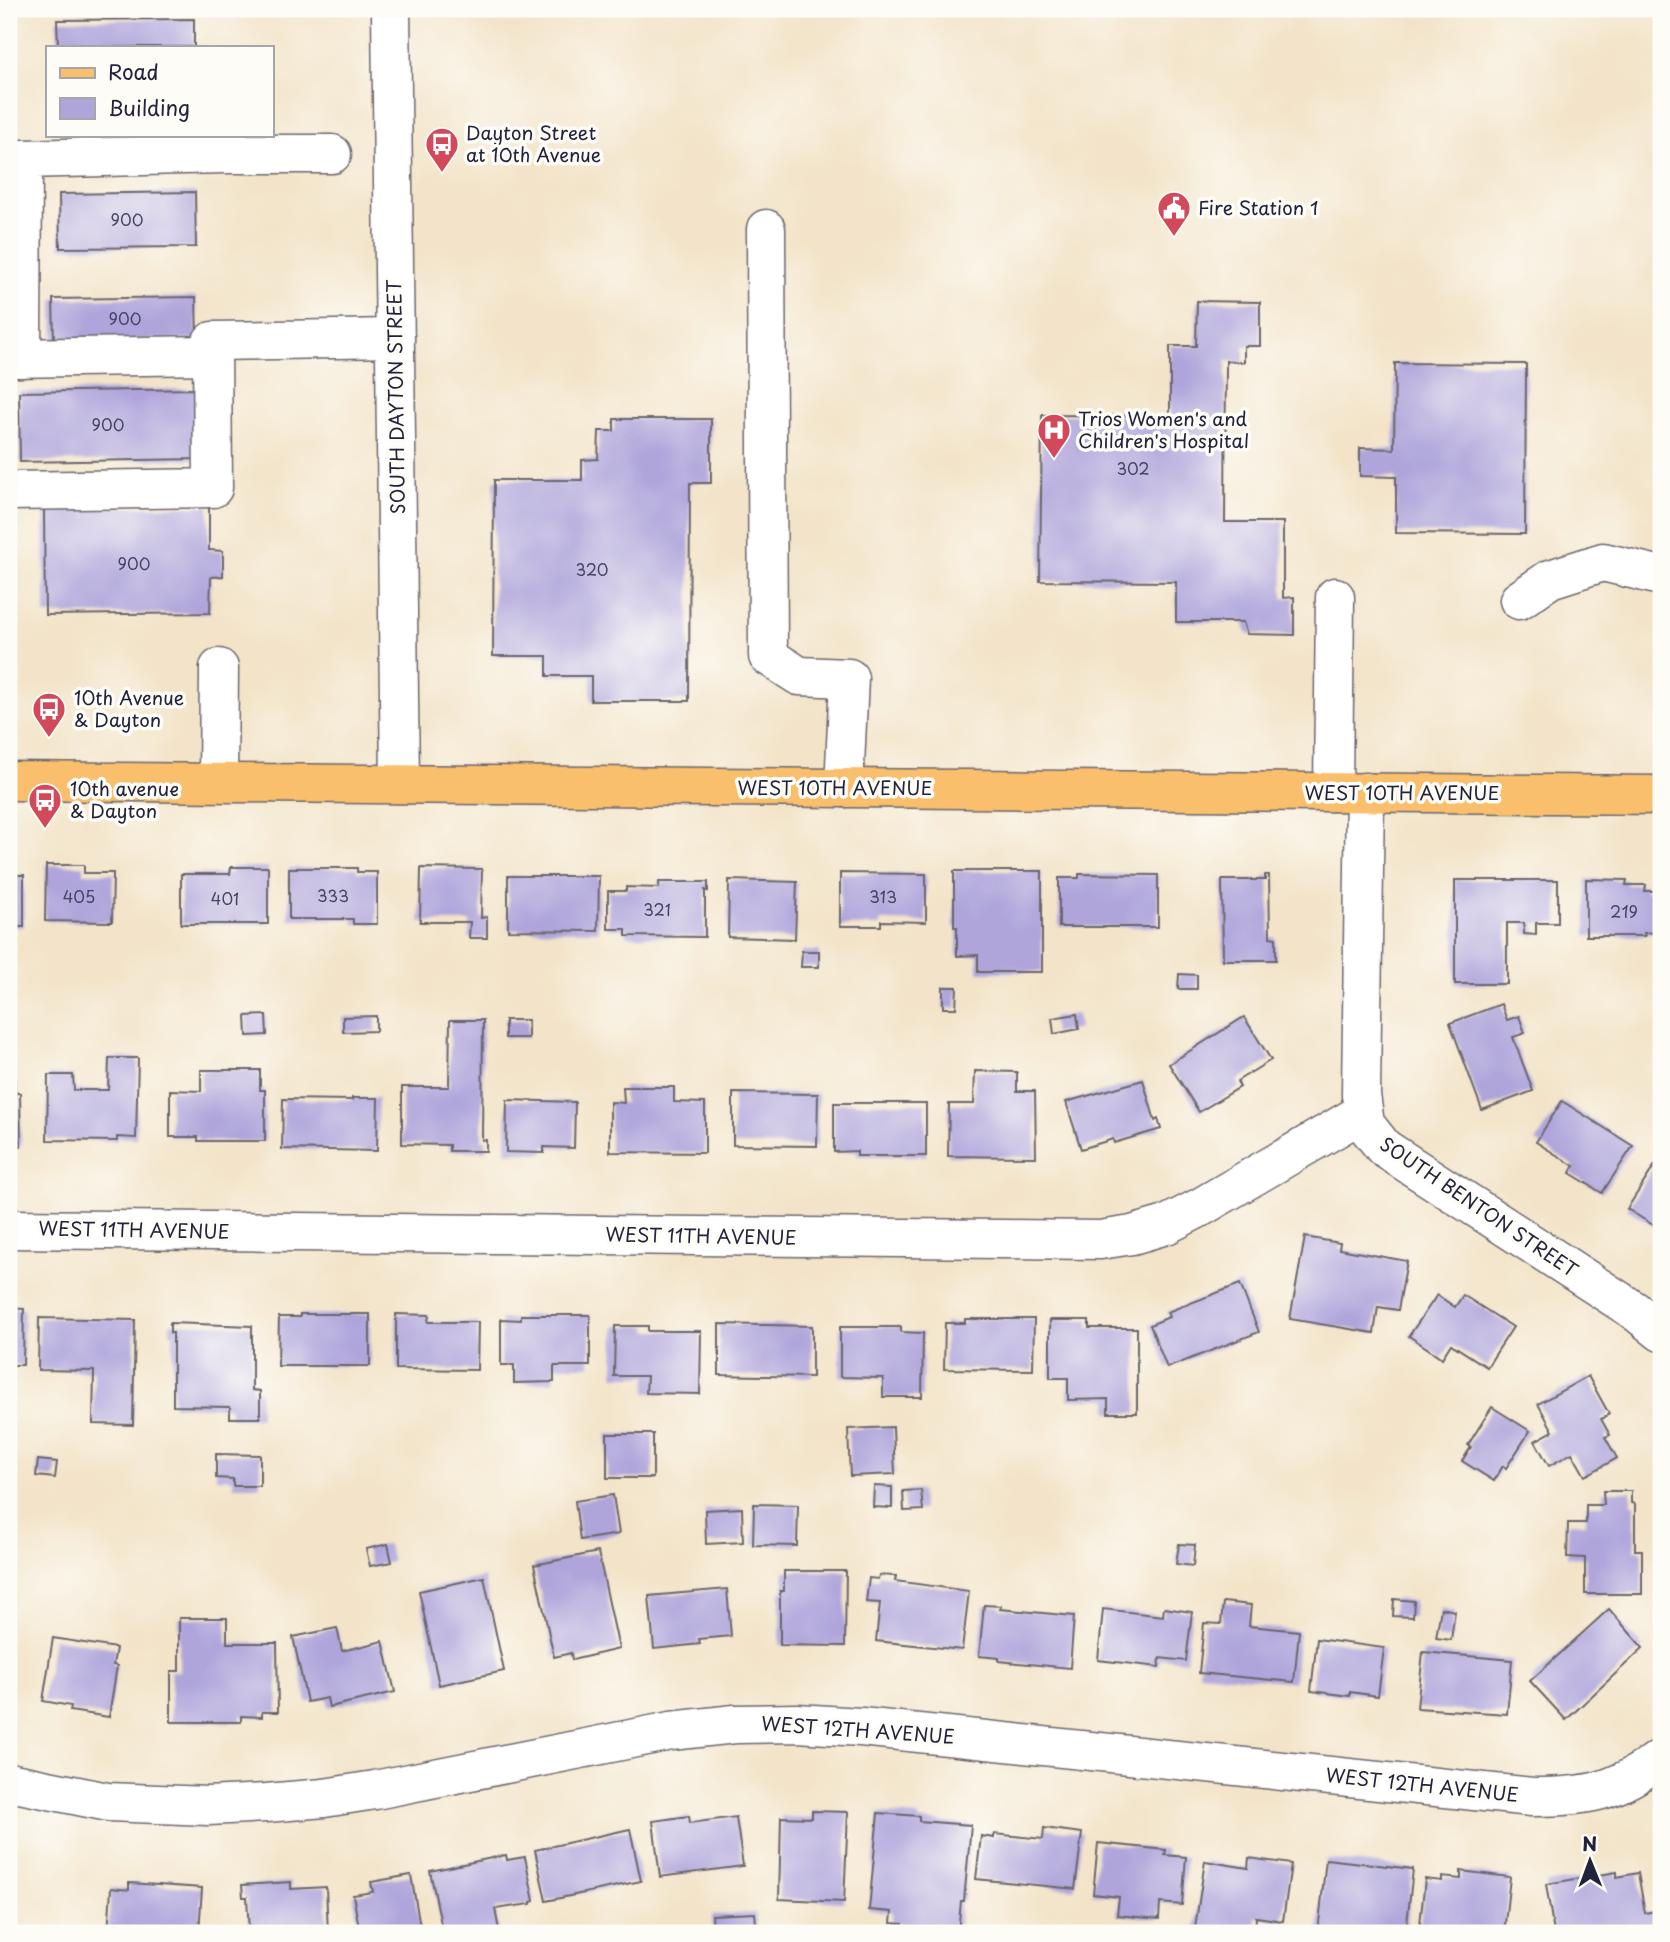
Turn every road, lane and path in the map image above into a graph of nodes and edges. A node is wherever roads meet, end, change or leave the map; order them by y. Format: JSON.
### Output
{"nodes":[{"id":1,"x":391,"y":9,"type":"edge"},
{"id":2,"x":332,"y":154,"type":"dead end"},
{"id":3,"x":766,"y":229,"type":"dead end"},
{"id":4,"x":395,"y":338,"type":"junction"},
{"id":5,"x":212,"y":355,"type":"junction"},
{"id":6,"x":15,"y":358,"type":"edge"},
{"id":7,"x":9,"y":491,"type":"edge"},
{"id":8,"x":1661,"y":576,"type":"edge"},
{"id":9,"x":1335,"y":597,"type":"dead end"},
{"id":10,"x":1519,"y":600,"type":"dead end"},
{"id":11,"x":219,"y":668,"type":"dead end"},
{"id":12,"x":9,"y":781,"type":"edge"},
{"id":13,"x":218,"y":782,"type":"junction"},
{"id":14,"x":400,"y":784,"type":"junction"},
{"id":15,"x":844,"y":788,"type":"junction"},
{"id":16,"x":1349,"y":792,"type":"junction"},
{"id":17,"x":1661,"y":795,"type":"edge"},
{"id":18,"x":1362,"y":1113,"type":"junction"},
{"id":19,"x":9,"y":1229,"type":"edge"},
{"id":20,"x":1661,"y":1332,"type":"edge"},
{"id":21,"x":1661,"y":1758,"type":"edge"},
{"id":22,"x":11,"y":1791,"type":"edge"}],
"edges":[{"from":1,"to":4,"type":"street","name":"SOUTH DAYTON STREET"},
{"from":2,"to":6,"type":"street"},
{"from":3,"to":15,"type":"street"},
{"from":4,"to":5,"type":"street"},
{"from":4,"to":14,"type":"street","name":"SOUTH DAYTON STREET"},
{"from":5,"to":6,"type":"street"},
{"from":5,"to":7,"type":"street"},
{"from":8,"to":10,"type":"street"},
{"from":9,"to":16,"type":"street"},
{"from":11,"to":13,"type":"street"},
{"from":12,"to":13,"type":"main road","name":"WEST 10TH AVENUE"},
{"from":13,"to":14,"type":"main road","name":"WEST 10TH AVENUE"},
{"from":14,"to":15,"type":"main road","name":"WEST 10TH AVENUE"},
{"from":15,"to":16,"type":"main road","name":"WEST 10TH AVENUE"},
{"from":16,"to":17,"type":"main road","name":"WEST 10TH AVENUE"},
{"from":16,"to":18,"type":"street"},
{"from":18,"to":19,"type":"street","name":"WEST 11TH AVENUE"},
{"from":18,"to":20,"type":"street","name":"SOUTH BENTON STREET"},
{"from":21,"to":22,"type":"street","name":"WEST 12TH AVENUE"}]}
